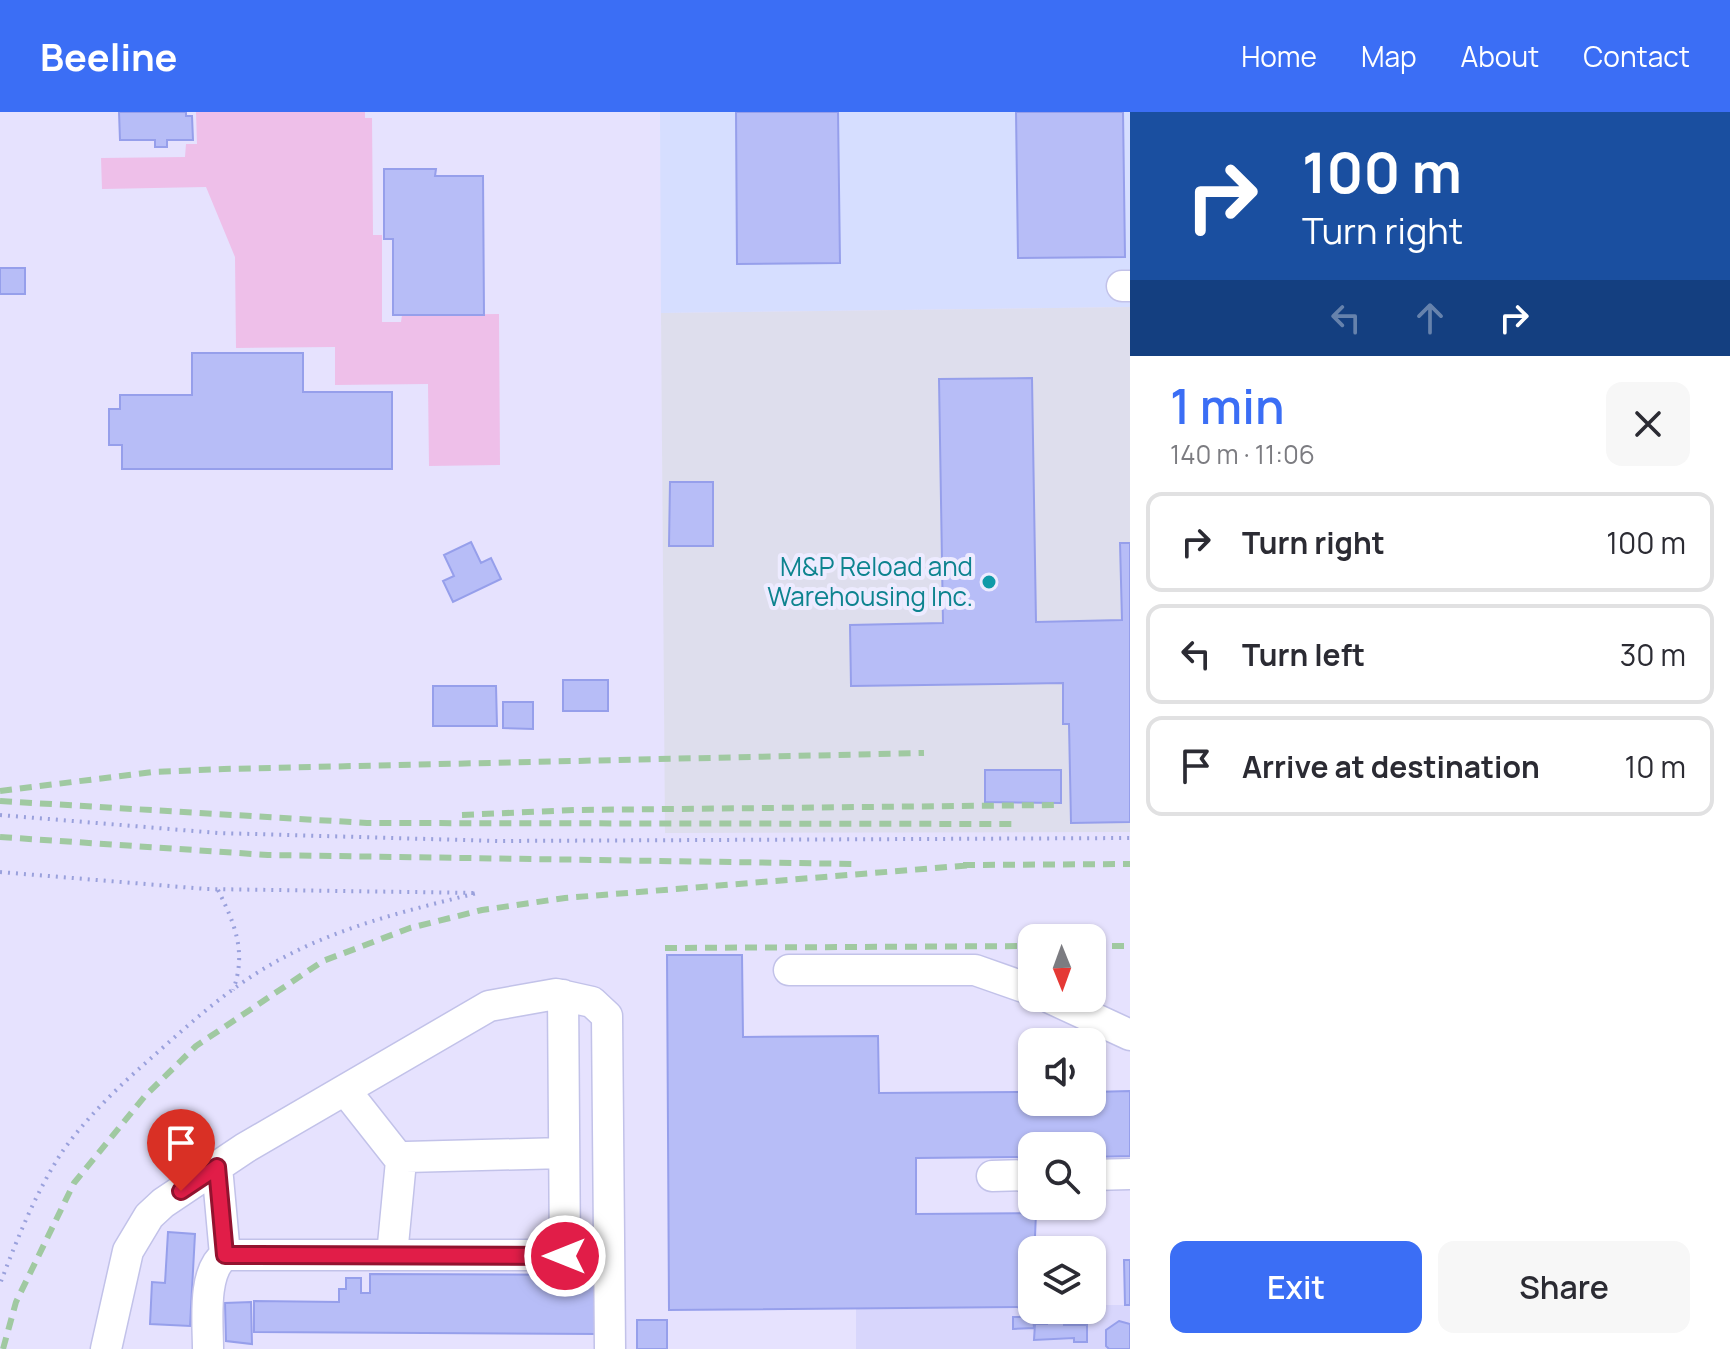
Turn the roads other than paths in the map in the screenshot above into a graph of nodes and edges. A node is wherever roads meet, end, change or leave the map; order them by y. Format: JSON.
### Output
{"nodes":[{"id":1,"x":789,"y":970,"type":"dead end"},
{"id":2,"x":1018,"y":985,"type":"edge"},
{"id":3,"x":563,"y":995,"type":"junction"},
{"id":4,"x":1080,"y":1012,"type":"edge"},
{"id":5,"x":1130,"y":1035,"type":"edge"},
{"id":6,"x":345,"y":1090,"type":"junction"},
{"id":7,"x":564,"y":1153,"type":"junction"},
{"id":8,"x":401,"y":1161,"type":"junction"},
{"id":9,"x":217,"y":1167,"type":"junction"},
{"id":10,"x":1130,"y":1174,"type":"edge"},
{"id":11,"x":1018,"y":1175,"type":"edge"},
{"id":12,"x":1106,"y":1175,"type":"edge"},
{"id":13,"x":992,"y":1176,"type":"dead end"},
{"id":14,"x":225,"y":1255,"type":"junction"},
{"id":15,"x":392,"y":1255,"type":"junction"},
{"id":16,"x":609,"y":1255,"type":"junction"},
{"id":17,"x":565,"y":1256,"type":"junction"},
{"id":18,"x":106,"y":1349,"type":"edge"},
{"id":19,"x":208,"y":1349,"type":"edge"},
{"id":20,"x":610,"y":1349,"type":"edge"}],
"edges":[{"from":1,"to":2,"type":"street"},
{"from":3,"to":6,"type":"street"},
{"from":3,"to":7,"type":"street"},
{"from":3,"to":16,"type":"street"},
{"from":4,"to":5,"type":"street"},
{"from":6,"to":8,"type":"street"},
{"from":6,"to":9,"type":"street"},
{"from":7,"to":8,"type":"street"},
{"from":7,"to":17,"type":"street"},
{"from":8,"to":15,"type":"street"},
{"from":9,"to":14,"type":"street"},
{"from":9,"to":18,"type":"street"},
{"from":10,"to":12,"type":"street"},
{"from":11,"to":13,"type":"street"},
{"from":14,"to":15,"type":"street"},
{"from":14,"to":19,"type":"street"},
{"from":15,"to":17,"type":"street"},
{"from":16,"to":17,"type":"street"},
{"from":16,"to":20,"type":"street"}]}
